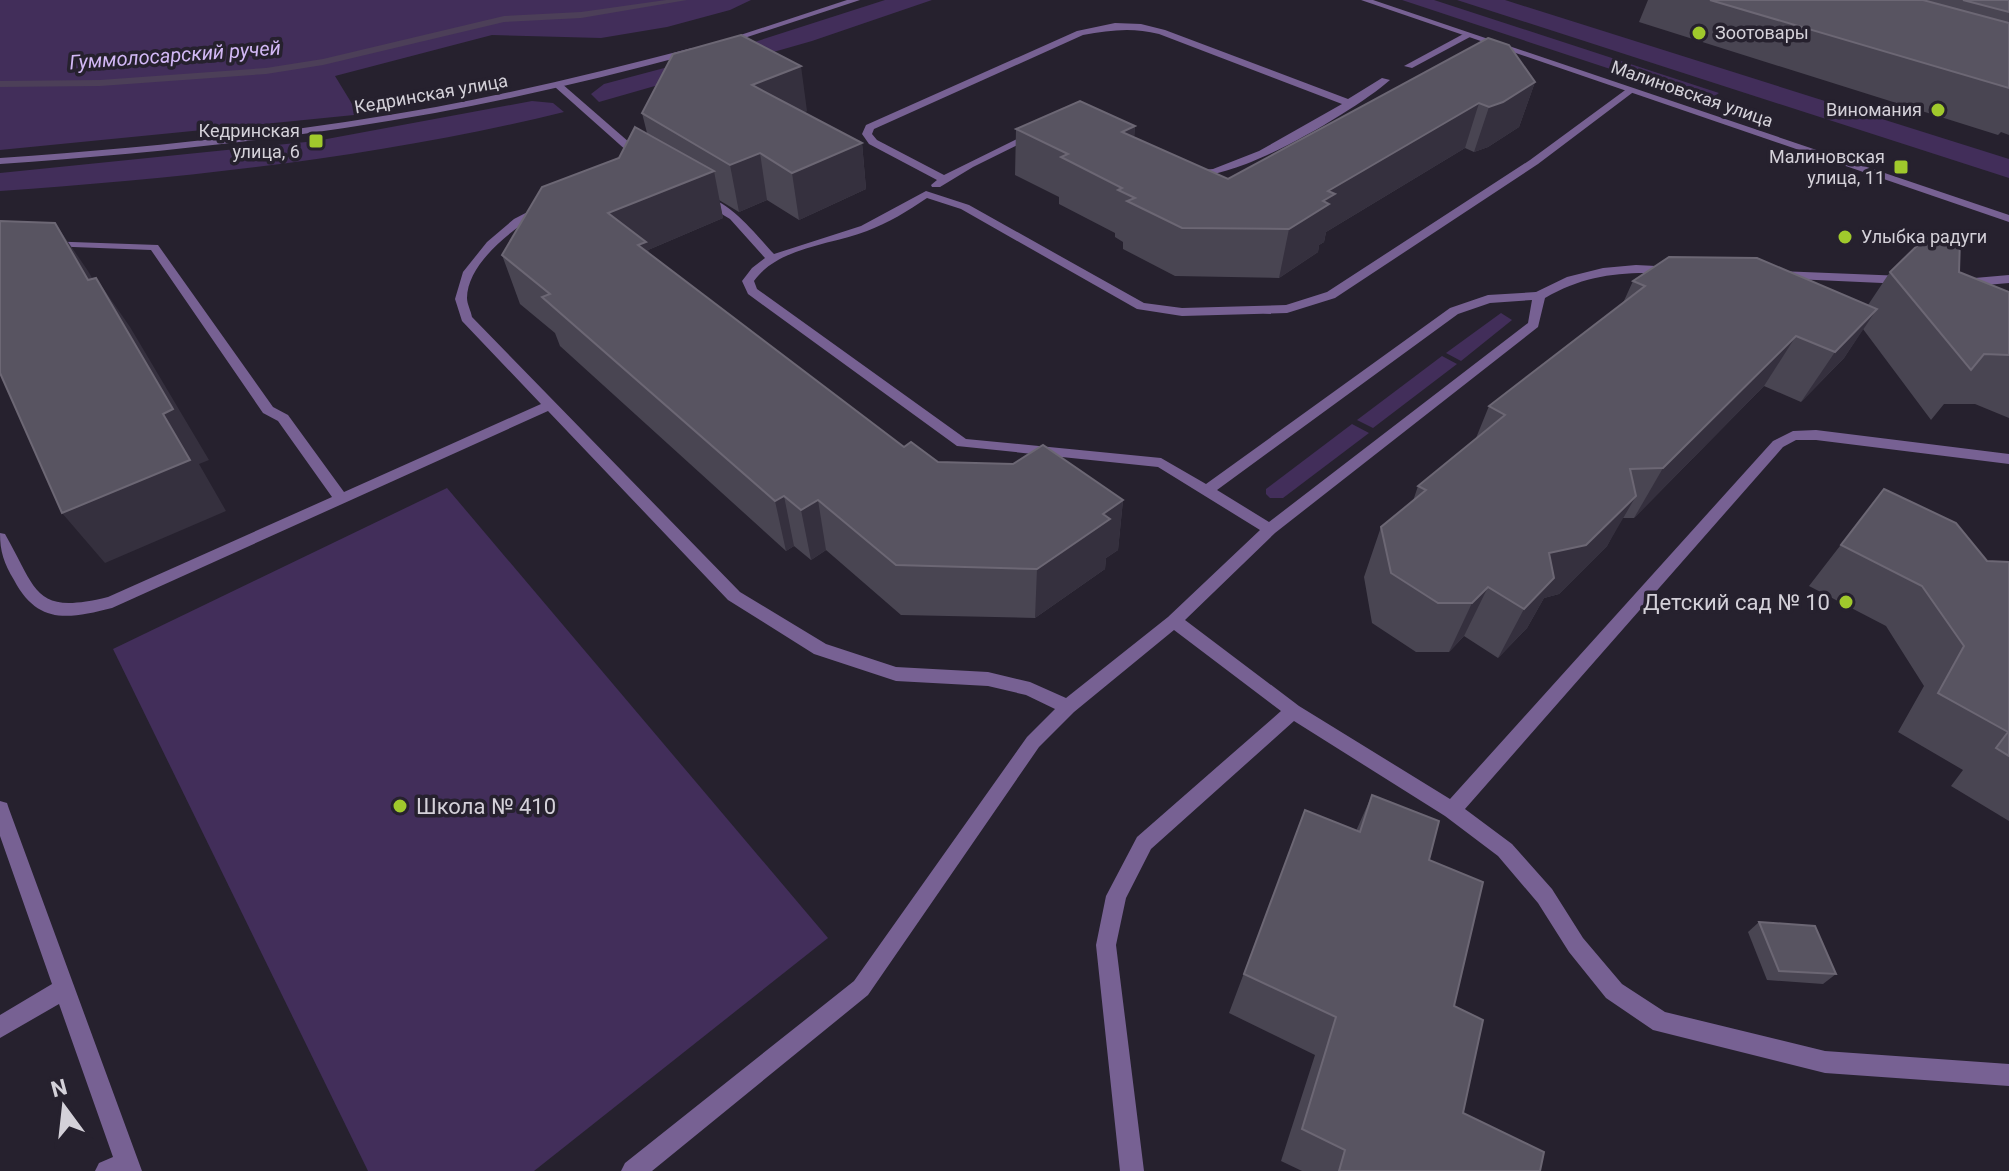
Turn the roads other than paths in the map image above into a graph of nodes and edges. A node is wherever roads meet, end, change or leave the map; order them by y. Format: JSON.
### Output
{"nodes":[{"id":1,"x":856,"y":0,"type":"edge"},
{"id":2,"x":1365,"y":0,"type":"edge"},
{"id":3,"x":1467,"y":35,"type":"junction"},
{"id":4,"x":1409,"y":66,"type":"dead end"},
{"id":5,"x":1385,"y":80,"type":"dead end"},
{"id":6,"x":558,"y":85,"type":"junction"},
{"id":7,"x":1631,"y":90,"type":"junction"},
{"id":8,"x":1349,"y":103,"type":"junction"},
{"id":9,"x":1046,"y":129,"type":"edge"},
{"id":10,"x":0,"y":161,"type":"edge"},
{"id":11,"x":634,"y":171,"type":"edge"},
{"id":12,"x":1190,"y":171,"type":"edge"},
{"id":13,"x":943,"y":179,"type":"junction"},
{"id":14,"x":695,"y":193,"type":"edge"},
{"id":15,"x":926,"y":194,"type":"junction"},
{"id":16,"x":561,"y":200,"type":"edge"},
{"id":17,"x":2009,"y":219,"type":"edge"},
{"id":18,"x":28,"y":242,"type":"edge"},
{"id":19,"x":771,"y":258,"type":"junction"},
{"id":20,"x":1683,"y":270,"type":"edge"},
{"id":21,"x":1757,"y":274,"type":"edge"},
{"id":22,"x":2009,"y":279,"type":"edge"},
{"id":23,"x":1539,"y":296,"type":"junction"},
{"id":24,"x":548,"y":406,"type":"junction"},
{"id":25,"x":2009,"y":459,"type":"edge"},
{"id":26,"x":1206,"y":491,"type":"junction"},
{"id":27,"x":341,"y":499,"type":"junction"},
{"id":28,"x":1270,"y":529,"type":"junction"},
{"id":29,"x":0,"y":538,"type":"edge"},
{"id":30,"x":1174,"y":621,"type":"junction"},
{"id":31,"x":1068,"y":707,"type":"junction"},
{"id":32,"x":1293,"y":711,"type":"junction"},
{"id":33,"x":0,"y":809,"type":"edge"},
{"id":34,"x":1452,"y":810,"type":"junction"},
{"id":35,"x":64,"y":989,"type":"junction"},
{"id":36,"x":0,"y":1027,"type":"edge"},
{"id":37,"x":2009,"y":1075,"type":"edge"},
{"id":38,"x":122,"y":1169,"type":"edge"},
{"id":39,"x":633,"y":1171,"type":"edge"},
{"id":40,"x":1132,"y":1171,"type":"edge"}],
"edges":[{"from":1,"to":6,"type":"street","name":"Кедринская улица"},
{"from":2,"to":3,"type":"street","name":"Малиновская улица"},
{"from":3,"to":4,"type":"street"},
{"from":3,"to":7,"type":"street","name":"Малиновская улица"},
{"from":5,"to":8,"type":"street"},
{"from":6,"to":10,"type":"street","name":"Кедринская улица"},
{"from":6,"to":11,"type":"street"},
{"from":7,"to":15,"type":"street"},
{"from":7,"to":17,"type":"street","name":"Малиновская улица"},
{"from":8,"to":12,"type":"street"},
{"from":8,"to":13,"type":"street"},
{"from":9,"to":13,"type":"street"},
{"from":13,"to":15,"type":"street"},
{"from":14,"to":19,"type":"street"},
{"from":15,"to":19,"type":"street"},
{"from":16,"to":24,"type":"street"},
{"from":18,"to":27,"type":"street"},
{"from":19,"to":26,"type":"street"},
{"from":20,"to":23,"type":"street"},
{"from":21,"to":22,"type":"street"},
{"from":23,"to":26,"type":"street"},
{"from":23,"to":28,"type":"street"},
{"from":24,"to":27,"type":"street"},
{"from":24,"to":31,"type":"street"},
{"from":25,"to":34,"type":"street"},
{"from":26,"to":28,"type":"street"},
{"from":27,"to":29,"type":"street"},
{"from":28,"to":30,"type":"street"},
{"from":30,"to":31,"type":"street"},
{"from":30,"to":32,"type":"street"},
{"from":31,"to":39,"type":"street"},
{"from":32,"to":34,"type":"street"},
{"from":32,"to":40,"type":"street"},
{"from":33,"to":35,"type":"street"},
{"from":34,"to":37,"type":"street"},
{"from":35,"to":36,"type":"street"},
{"from":35,"to":38,"type":"street"}]}
